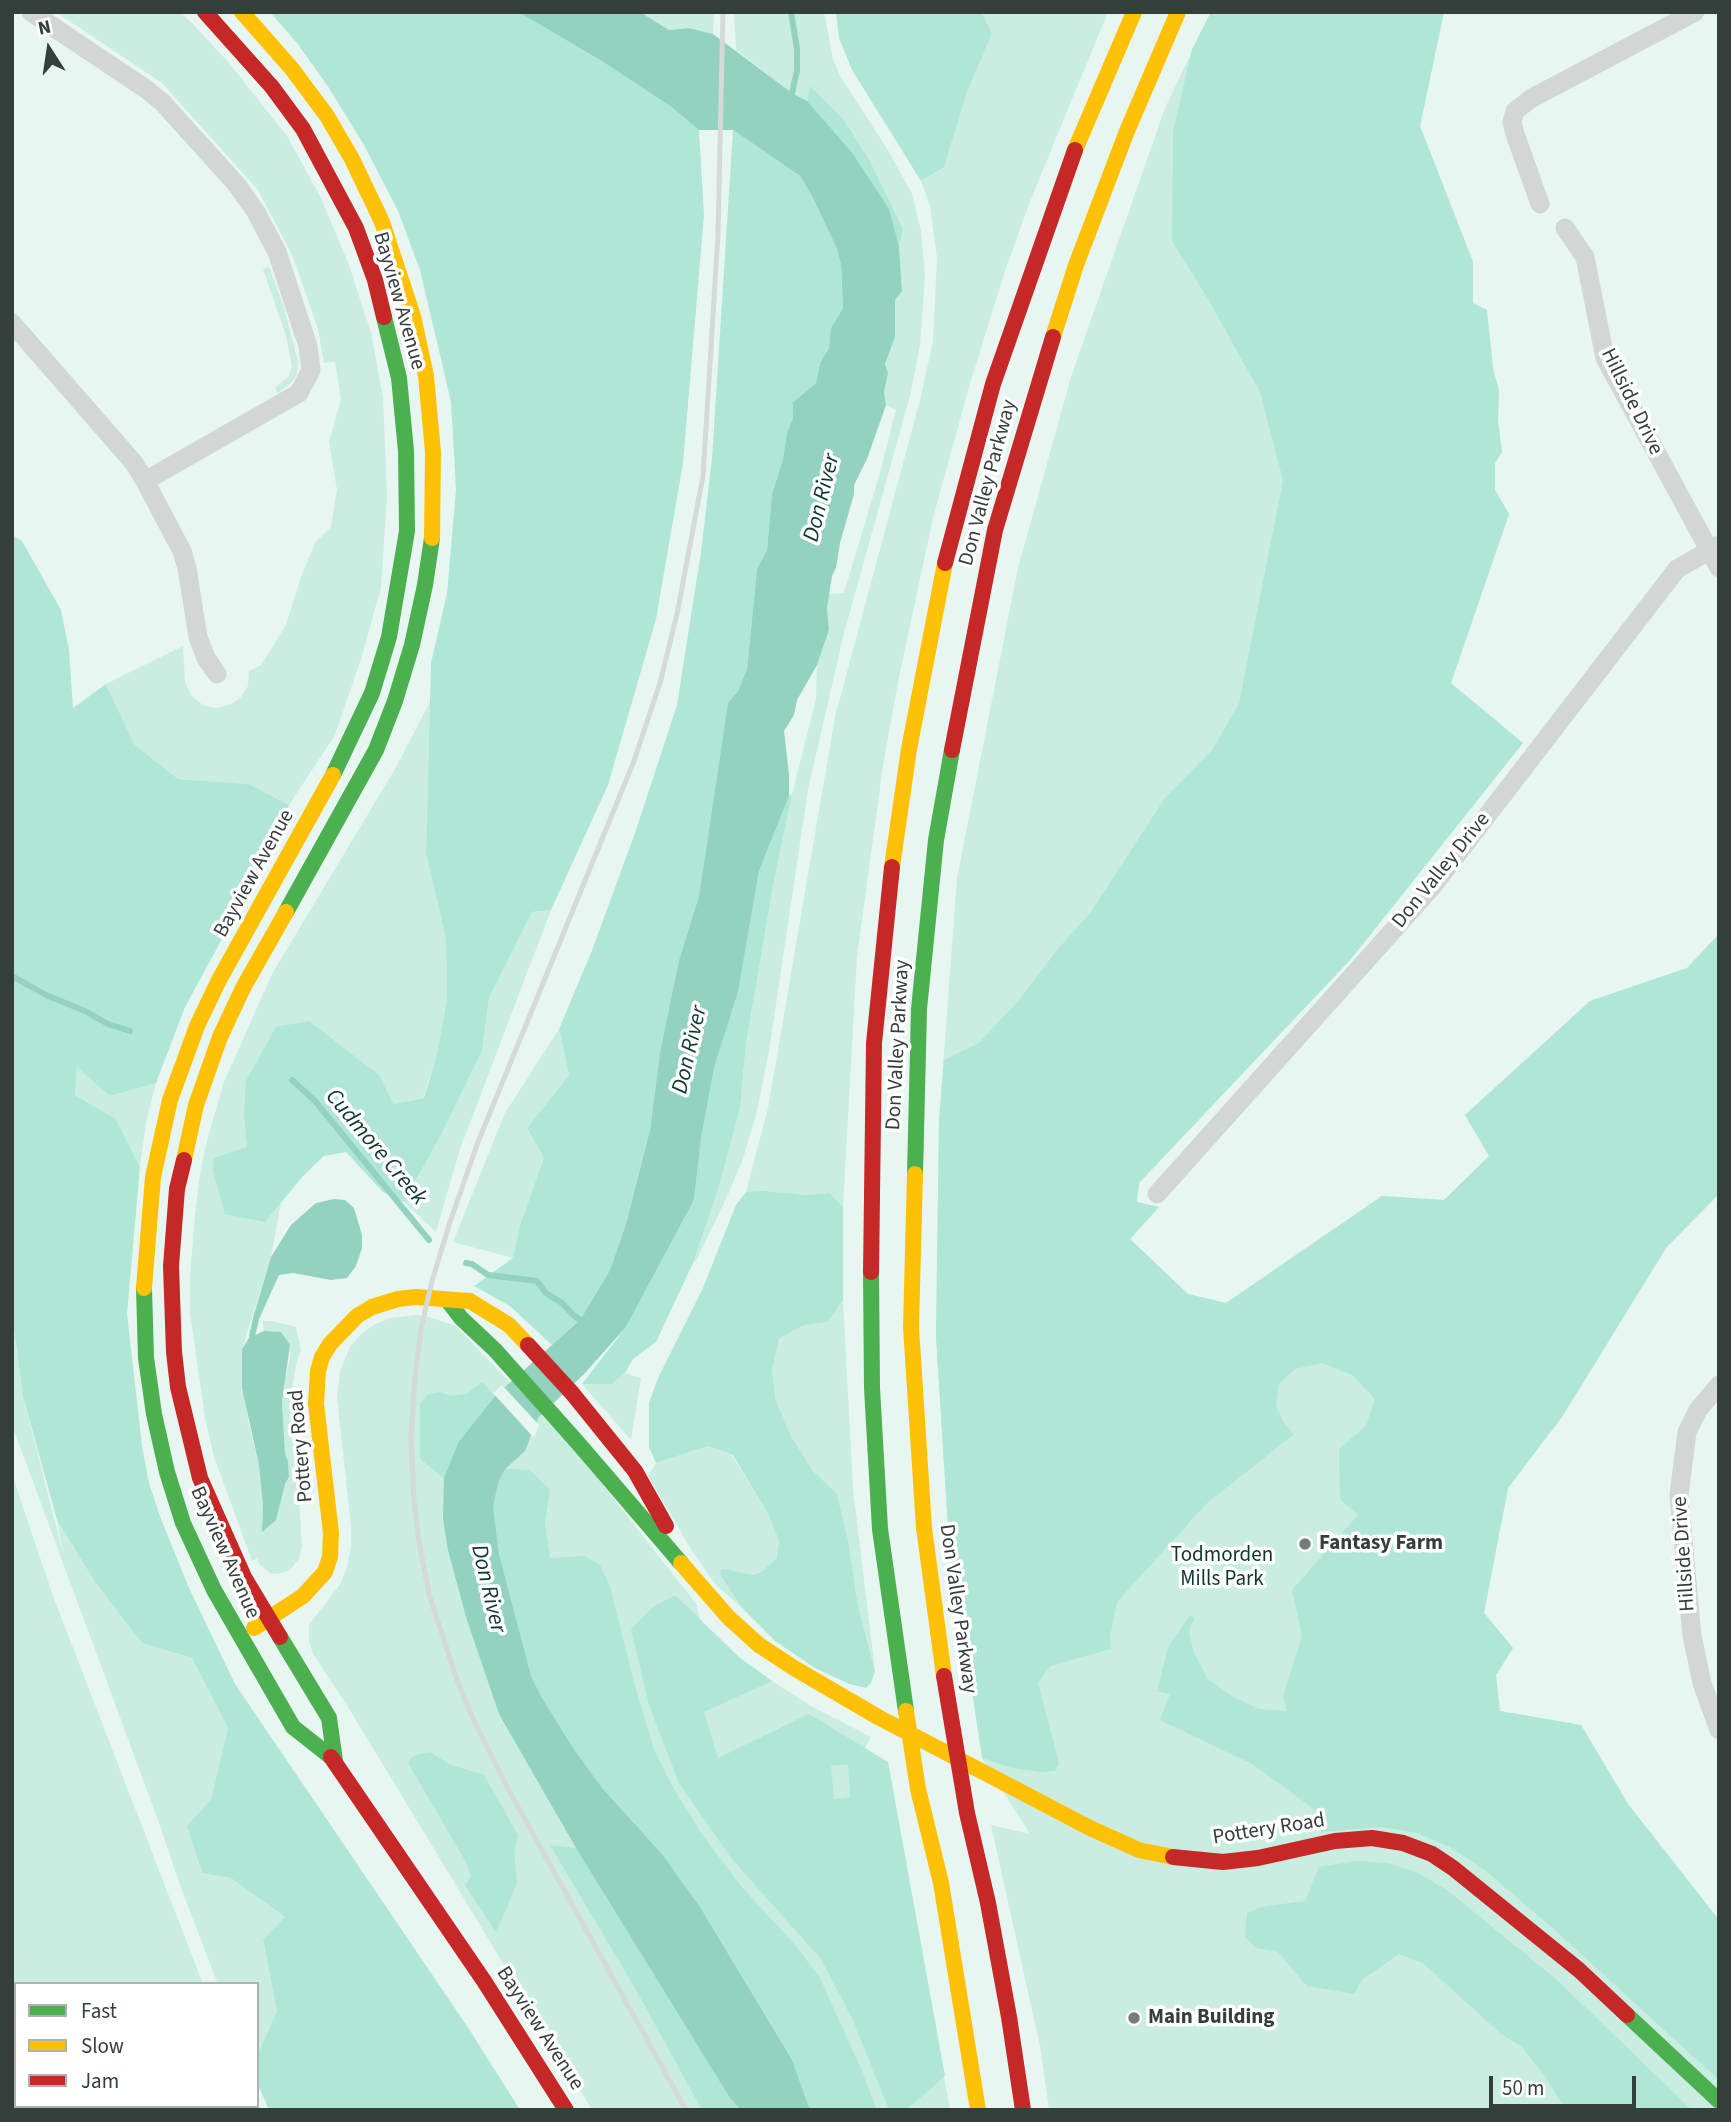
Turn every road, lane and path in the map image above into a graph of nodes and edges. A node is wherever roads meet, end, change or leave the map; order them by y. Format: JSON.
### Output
{"nodes":[{"id":1,"x":31,"y":12,"type":"edge"},
{"id":2,"x":205,"y":12,"type":"edge"},
{"id":3,"x":242,"y":12,"type":"edge"},
{"id":4,"x":1134,"y":12,"type":"edge"},
{"id":5,"x":1178,"y":12,"type":"edge"},
{"id":6,"x":1695,"y":12,"type":"edge"},
{"id":7,"x":1540,"y":204,"type":"dead end"},
{"id":8,"x":1565,"y":228,"type":"dead end"},
{"id":9,"x":12,"y":323,"type":"edge"},
{"id":10,"x":145,"y":481,"type":"junction"},
{"id":11,"x":1714,"y":547,"type":"edge"},
{"id":12,"x":1719,"y":568,"type":"edge"},
{"id":13,"x":217,"y":674,"type":"dead end"},
{"id":14,"x":1157,"y":1194,"type":"dead end"},
{"id":15,"x":448,"y":1301,"type":"junction"},
{"id":16,"x":1719,"y":1385,"type":"edge"},
{"id":17,"x":690,"y":1572,"type":"junction"},
{"id":18,"x":269,"y":1618,"type":"junction"},
{"id":19,"x":240,"y":1637,"type":"junction"},
{"id":20,"x":1719,"y":1730,"type":"edge"},
{"id":21,"x":335,"y":1761,"type":"junction"},
{"id":22,"x":1719,"y":2101,"type":"edge"},
{"id":23,"x":566,"y":2110,"type":"edge"},
{"id":24,"x":978,"y":2110,"type":"edge"},
{"id":25,"x":1023,"y":2110,"type":"edge"}],
"edges":[{"from":1,"to":10,"type":"street"},
{"from":2,"to":19,"type":"main road","name":"Bayview Avenue"},
{"from":3,"to":18,"type":"main road","name":"Bayview Avenue"},
{"from":4,"to":24,"type":"main road","name":"Don Valley Parkway"},
{"from":5,"to":25,"type":"main road","name":"Don Valley Parkway"},
{"from":6,"to":7,"type":"street"},
{"from":8,"to":11,"type":"street","name":"Hillside Drive"},
{"from":9,"to":10,"type":"street"},
{"from":10,"to":13,"type":"street"},
{"from":11,"to":12,"type":"street","name":"Hillside Drive"},
{"from":11,"to":14,"type":"street","name":"Don Valley Drive"},
{"from":15,"to":17,"type":"main road","name":"Pottery Road"},
{"from":15,"to":17,"type":"main road","name":"Pottery Road"},
{"from":15,"to":18,"type":"main road","name":"Pottery Road"},
{"from":16,"to":20,"type":"street","name":"Hillside Drive"},
{"from":17,"to":22,"type":"main road","name":"Pottery Road"},
{"from":18,"to":19,"type":"main road","name":"Pottery Road"},
{"from":18,"to":21,"type":"main road","name":"Bayview Avenue"},
{"from":19,"to":21,"type":"main road","name":"Bayview Avenue"},
{"from":21,"to":23,"type":"main road","name":"Bayview Avenue"}]}
